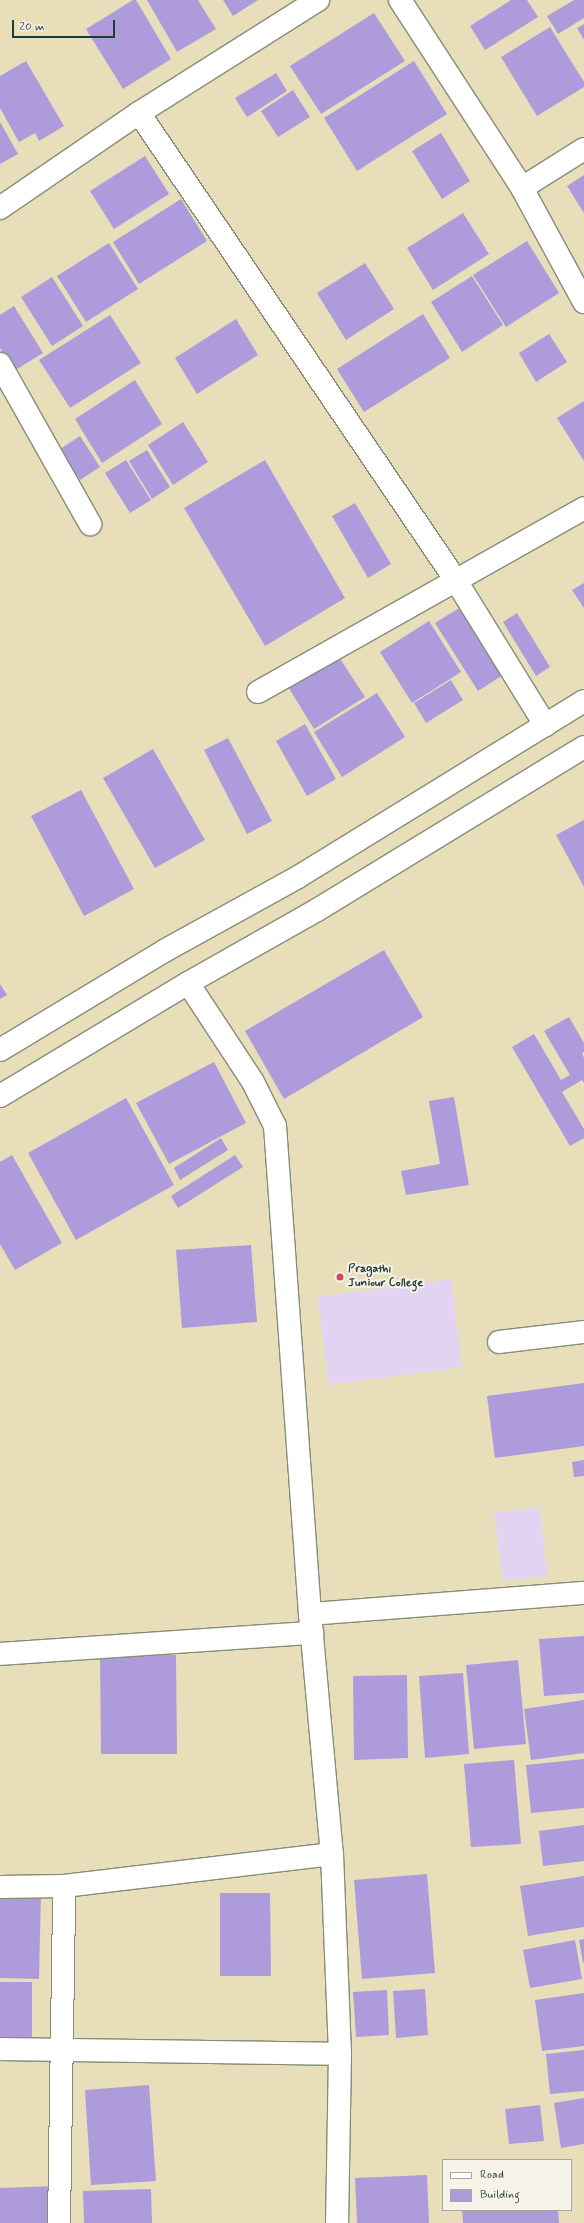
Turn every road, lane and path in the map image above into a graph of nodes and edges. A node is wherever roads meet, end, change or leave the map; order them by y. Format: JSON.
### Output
{"nodes":[{"id":1,"x":318,"y":0,"type":"edge"},
{"id":2,"x":400,"y":0,"type":"edge"},
{"id":3,"x":140,"y":113,"type":"junction"},
{"id":4,"x":584,"y":149,"type":"edge"},
{"id":5,"x":522,"y":188,"type":"junction"},
{"id":6,"x":0,"y":208,"type":"edge"},
{"id":7,"x":584,"y":302,"type":"edge"},
{"id":8,"x":0,"y":364,"type":"edge"},
{"id":9,"x":584,"y":508,"type":"edge"},
{"id":10,"x":90,"y":524,"type":"dead end"},
{"id":11,"x":455,"y":579,"type":"junction"},
{"id":12,"x":258,"y":692,"type":"dead end"},
{"id":13,"x":584,"y":701,"type":"edge"},
{"id":14,"x":545,"y":725,"type":"junction"},
{"id":15,"x":584,"y":747,"type":"edge"},
{"id":16,"x":188,"y":983,"type":"junction"},
{"id":17,"x":0,"y":1050,"type":"edge"},
{"id":18,"x":0,"y":1096,"type":"edge"},
{"id":19,"x":584,"y":1332,"type":"edge"},
{"id":20,"x":499,"y":1342,"type":"dead end"},
{"id":21,"x":584,"y":1593,"type":"edge"},
{"id":22,"x":311,"y":1624,"type":"junction"},
{"id":23,"x":0,"y":1654,"type":"edge"},
{"id":24,"x":332,"y":1854,"type":"junction"},
{"id":25,"x":64,"y":1886,"type":"junction"},
{"id":26,"x":0,"y":1887,"type":"edge"},
{"id":27,"x":61,"y":2048,"type":"junction"},
{"id":28,"x":0,"y":2049,"type":"edge"},
{"id":29,"x":340,"y":2054,"type":"junction"},
{"id":30,"x":59,"y":2223,"type":"edge"},
{"id":31,"x":337,"y":2223,"type":"edge"}],
"edges":[{"from":1,"to":3,"type":"street"},
{"from":2,"to":5,"type":"street"},
{"from":3,"to":6,"type":"street"},
{"from":3,"to":11,"type":"street"},
{"from":4,"to":5,"type":"street"},
{"from":5,"to":7,"type":"street"},
{"from":8,"to":10,"type":"street"},
{"from":9,"to":11,"type":"street"},
{"from":11,"to":12,"type":"street"},
{"from":11,"to":14,"type":"street"},
{"from":13,"to":14,"type":"street"},
{"from":14,"to":17,"type":"street"},
{"from":15,"to":16,"type":"street"},
{"from":16,"to":18,"type":"street"},
{"from":16,"to":22,"type":"street"},
{"from":19,"to":20,"type":"street"},
{"from":21,"to":22,"type":"street"},
{"from":22,"to":23,"type":"street"},
{"from":22,"to":24,"type":"street"},
{"from":24,"to":25,"type":"street"},
{"from":24,"to":29,"type":"street"},
{"from":25,"to":26,"type":"street"},
{"from":25,"to":27,"type":"street"},
{"from":27,"to":28,"type":"street"},
{"from":27,"to":29,"type":"street"},
{"from":27,"to":30,"type":"street"},
{"from":29,"to":31,"type":"street"}]}
